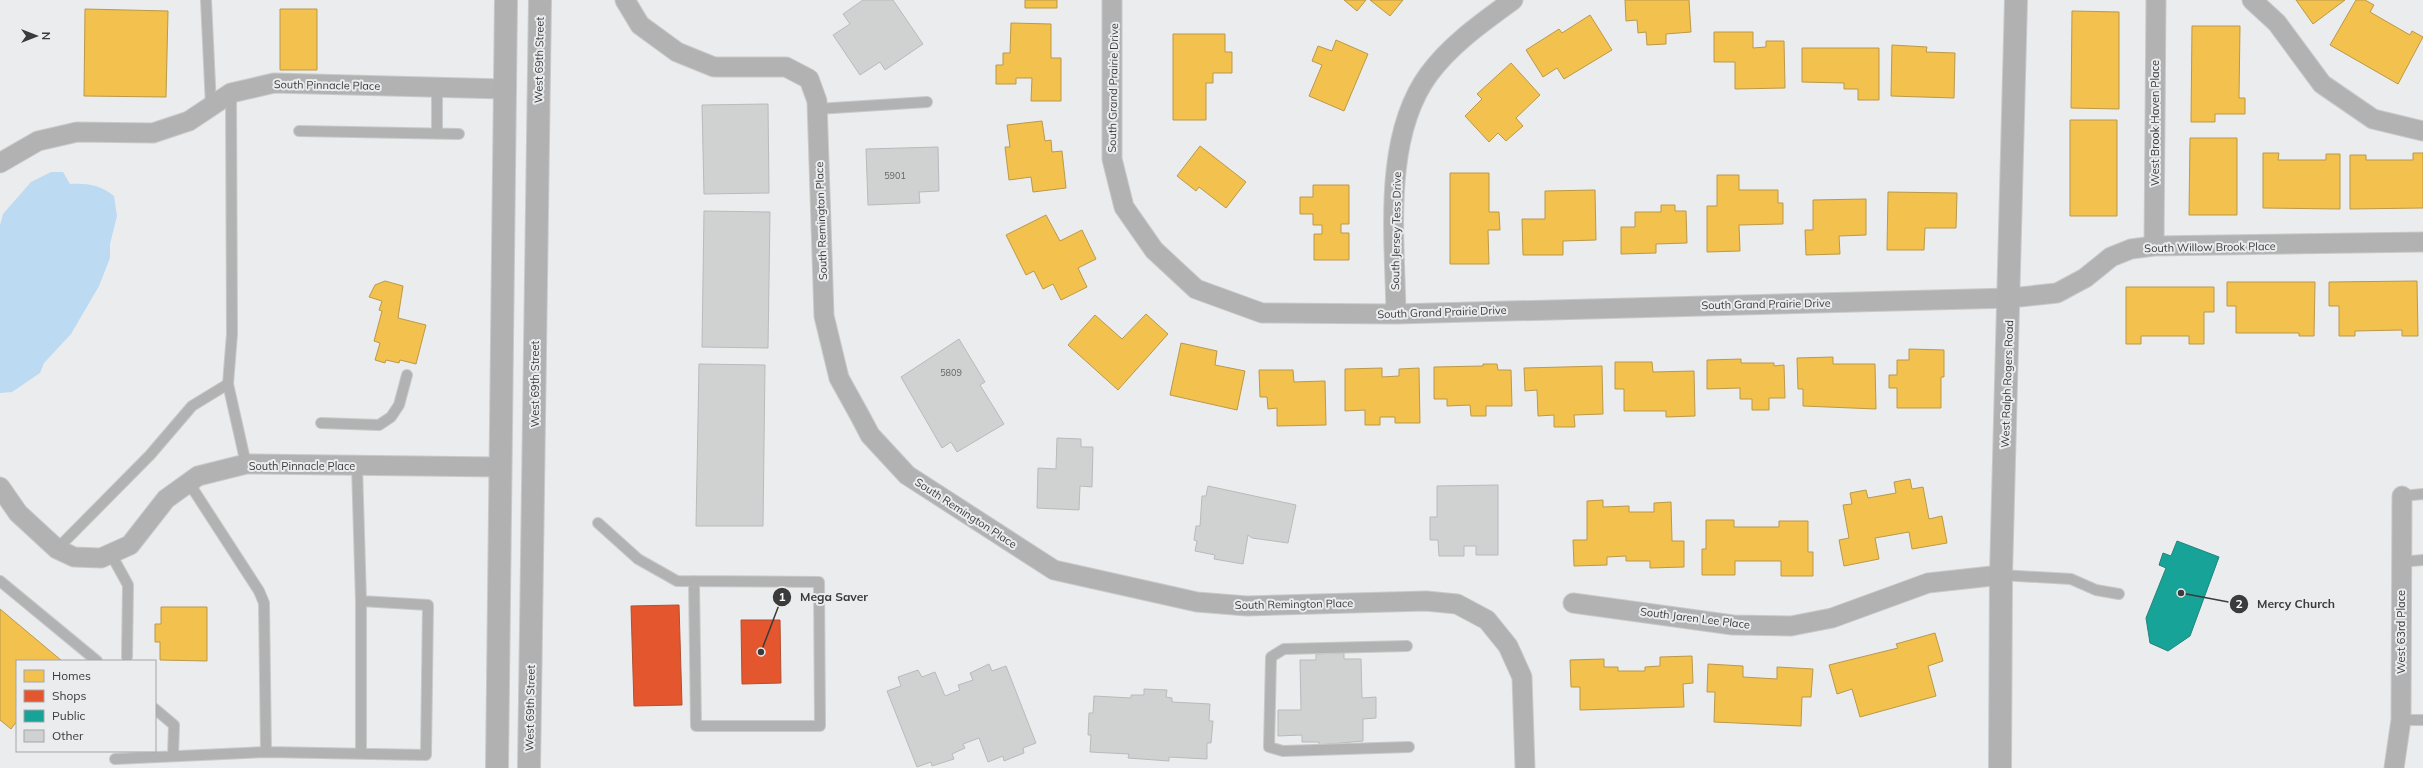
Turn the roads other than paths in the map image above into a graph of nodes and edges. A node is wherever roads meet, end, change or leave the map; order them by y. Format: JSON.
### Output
{"nodes":[{"id":1,"x":206,"y":0,"type":"edge"},
{"id":2,"x":506,"y":0,"type":"edge"},
{"id":3,"x":540,"y":0,"type":"edge"},
{"id":4,"x":625,"y":0,"type":"edge"},
{"id":5,"x":1112,"y":0,"type":"edge"},
{"id":6,"x":1513,"y":0,"type":"edge"},
{"id":7,"x":2016,"y":0,"type":"edge"},
{"id":8,"x":2156,"y":0,"type":"edge"},
{"id":9,"x":2252,"y":0,"type":"edge"},
{"id":10,"x":438,"y":87,"type":"junction"},
{"id":11,"x":539,"y":88,"type":"junction"},
{"id":12,"x":504,"y":89,"type":"junction"},
{"id":13,"x":231,"y":93,"type":"junction"},
{"id":14,"x":927,"y":102,"type":"dead end"},
{"id":15,"x":211,"y":106,"type":"junction"},
{"id":16,"x":817,"y":109,"type":"junction"},
{"id":17,"x":299,"y":131,"type":"dead end"},
{"id":18,"x":2423,"y":131,"type":"edge"},
{"id":19,"x":438,"y":134,"type":"junction"},
{"id":20,"x":459,"y":134,"type":"dead end"},
{"id":21,"x":0,"y":163,"type":"edge"},
{"id":22,"x":2423,"y":242,"type":"edge"},
{"id":23,"x":2154,"y":246,"type":"junction"},
{"id":24,"x":2010,"y":298,"type":"junction"},
{"id":25,"x":1396,"y":314,"type":"junction"},
{"id":26,"x":407,"y":375,"type":"dead end"},
{"id":27,"x":228,"y":384,"type":"junction"},
{"id":28,"x":321,"y":423,"type":"dead end"},
{"id":29,"x":246,"y":464,"type":"junction"},
{"id":30,"x":357,"y":466,"type":"junction"},
{"id":31,"x":499,"y":467,"type":"junction"},
{"id":32,"x":189,"y":483,"type":"junction"},
{"id":33,"x":0,"y":486,"type":"edge"},
{"id":34,"x":2423,"y":494,"type":"edge"},
{"id":35,"x":2402,"y":496,"type":"joint"},
{"id":36,"x":598,"y":523,"type":"dead end"},
{"id":37,"x":57,"y":549,"type":"junction"},
{"id":38,"x":111,"y":554,"type":"junction"},
{"id":39,"x":2423,"y":560,"type":"edge"},
{"id":40,"x":2401,"y":562,"type":"junction"},
{"id":41,"x":2002,"y":574,"type":"junction"},
{"id":42,"x":0,"y":581,"type":"edge"},
{"id":43,"x":694,"y":581,"type":"junction"},
{"id":44,"x":2119,"y":594,"type":"dead end"},
{"id":45,"x":361,"y":601,"type":"junction"},
{"id":46,"x":1573,"y":603,"type":"dead end"},
{"id":47,"x":1407,"y":646,"type":"dead end"},
{"id":48,"x":127,"y":657,"type":"dead end"},
{"id":49,"x":96,"y":660,"type":"edge"},
{"id":50,"x":156,"y":710,"type":"edge"},
{"id":51,"x":2401,"y":720,"type":"junction"},
{"id":52,"x":2423,"y":720,"type":"edge"},
{"id":53,"x":1408,"y":747,"type":"dead end"},
{"id":54,"x":266,"y":752,"type":"junction"},
{"id":55,"x":361,"y":754,"type":"junction"},
{"id":56,"x":173,"y":756,"type":"junction"},
{"id":57,"x":115,"y":759,"type":"dead end"},
{"id":58,"x":497,"y":768,"type":"edge"},
{"id":59,"x":529,"y":768,"type":"edge"},
{"id":60,"x":1525,"y":768,"type":"edge"},
{"id":61,"x":2000,"y":768,"type":"edge"},
{"id":62,"x":2394,"y":768,"type":"edge"}],
"edges":[{"from":1,"to":15,"type":"lane"},
{"from":2,"to":12,"type":"main road"},
{"from":3,"to":11,"type":"main road","name":"West 69th Street"},
{"from":4,"to":16,"type":"street","name":"South Remington Place"},
{"from":5,"to":25,"type":"street","name":"South Grand Prairie Drive"},
{"from":6,"to":25,"type":"street","name":"South Jersey Tess Drive"},
{"from":7,"to":24,"type":"main road","name":"West Ralph Rogers Road"},
{"from":8,"to":23,"type":"street","name":"West Brook Haven Place"},
{"from":9,"to":18,"type":"street"},
{"from":10,"to":12,"type":"street","name":"South Pinnacle Place"},
{"from":10,"to":13,"type":"street","name":"South Pinnacle Place"},
{"from":10,"to":19,"type":"lane"},
{"from":11,"to":12,"type":"main road"},
{"from":11,"to":59,"type":"main road","name":"West 69th Street"},
{"from":12,"to":31,"type":"main road"},
{"from":13,"to":15,"type":"street","name":"South Pinnacle Place"},
{"from":13,"to":27,"type":"lane"},
{"from":14,"to":16,"type":"lane"},
{"from":15,"to":21,"type":"street","name":"South Pinnacle Place"},
{"from":16,"to":60,"type":"street","name":"South Remington Place"},
{"from":17,"to":19,"type":"lane"},
{"from":19,"to":20,"type":"lane"},
{"from":22,"to":23,"type":"street","name":"South Willow Brook Place"},
{"from":23,"to":24,"type":"street","name":"South Willow Brook Place"},
{"from":24,"to":25,"type":"street","name":"South Grand Prairie Drive"},
{"from":24,"to":41,"type":"main road","name":"West Ralph Rogers Road"},
{"from":26,"to":28,"type":"lane"},
{"from":27,"to":29,"type":"lane"},
{"from":27,"to":37,"type":"lane"},
{"from":29,"to":30,"type":"street","name":"South Pinnacle Place"},
{"from":29,"to":32,"type":"street","name":"South Pinnacle Place"},
{"from":30,"to":31,"type":"street","name":"South Pinnacle Place"},
{"from":30,"to":45,"type":"lane"},
{"from":31,"to":58,"type":"main road"},
{"from":32,"to":38,"type":"street","name":"South Pinnacle Place"},
{"from":32,"to":54,"type":"lane"},
{"from":33,"to":37,"type":"street","name":"South Pinnacle Place"},
{"from":34,"to":35,"type":"lane"},
{"from":35,"to":40,"type":"street","name":"West 63rd Place"},
{"from":36,"to":43,"type":"lane"},
{"from":37,"to":38,"type":"street","name":"South Pinnacle Place"},
{"from":38,"to":48,"type":"lane"},
{"from":39,"to":40,"type":"lane"},
{"from":40,"to":51,"type":"street","name":"West 63rd Place"},
{"from":41,"to":44,"type":"lane"},
{"from":41,"to":46,"type":"street","name":"South Jaren Lee Place"},
{"from":41,"to":61,"type":"main road","name":"West Ralph Rogers Road"},
{"from":42,"to":49,"type":"lane"},
{"from":43,"to":43,"type":"lane"},
{"from":45,"to":55,"type":"lane"},
{"from":45,"to":55,"type":"lane"},
{"from":47,"to":53,"type":"lane"},
{"from":50,"to":56,"type":"lane"},
{"from":51,"to":52,"type":"lane"},
{"from":51,"to":62,"type":"street","name":"West 63rd Place"},
{"from":54,"to":55,"type":"lane"},
{"from":54,"to":56,"type":"lane"},
{"from":56,"to":57,"type":"lane"}]}
